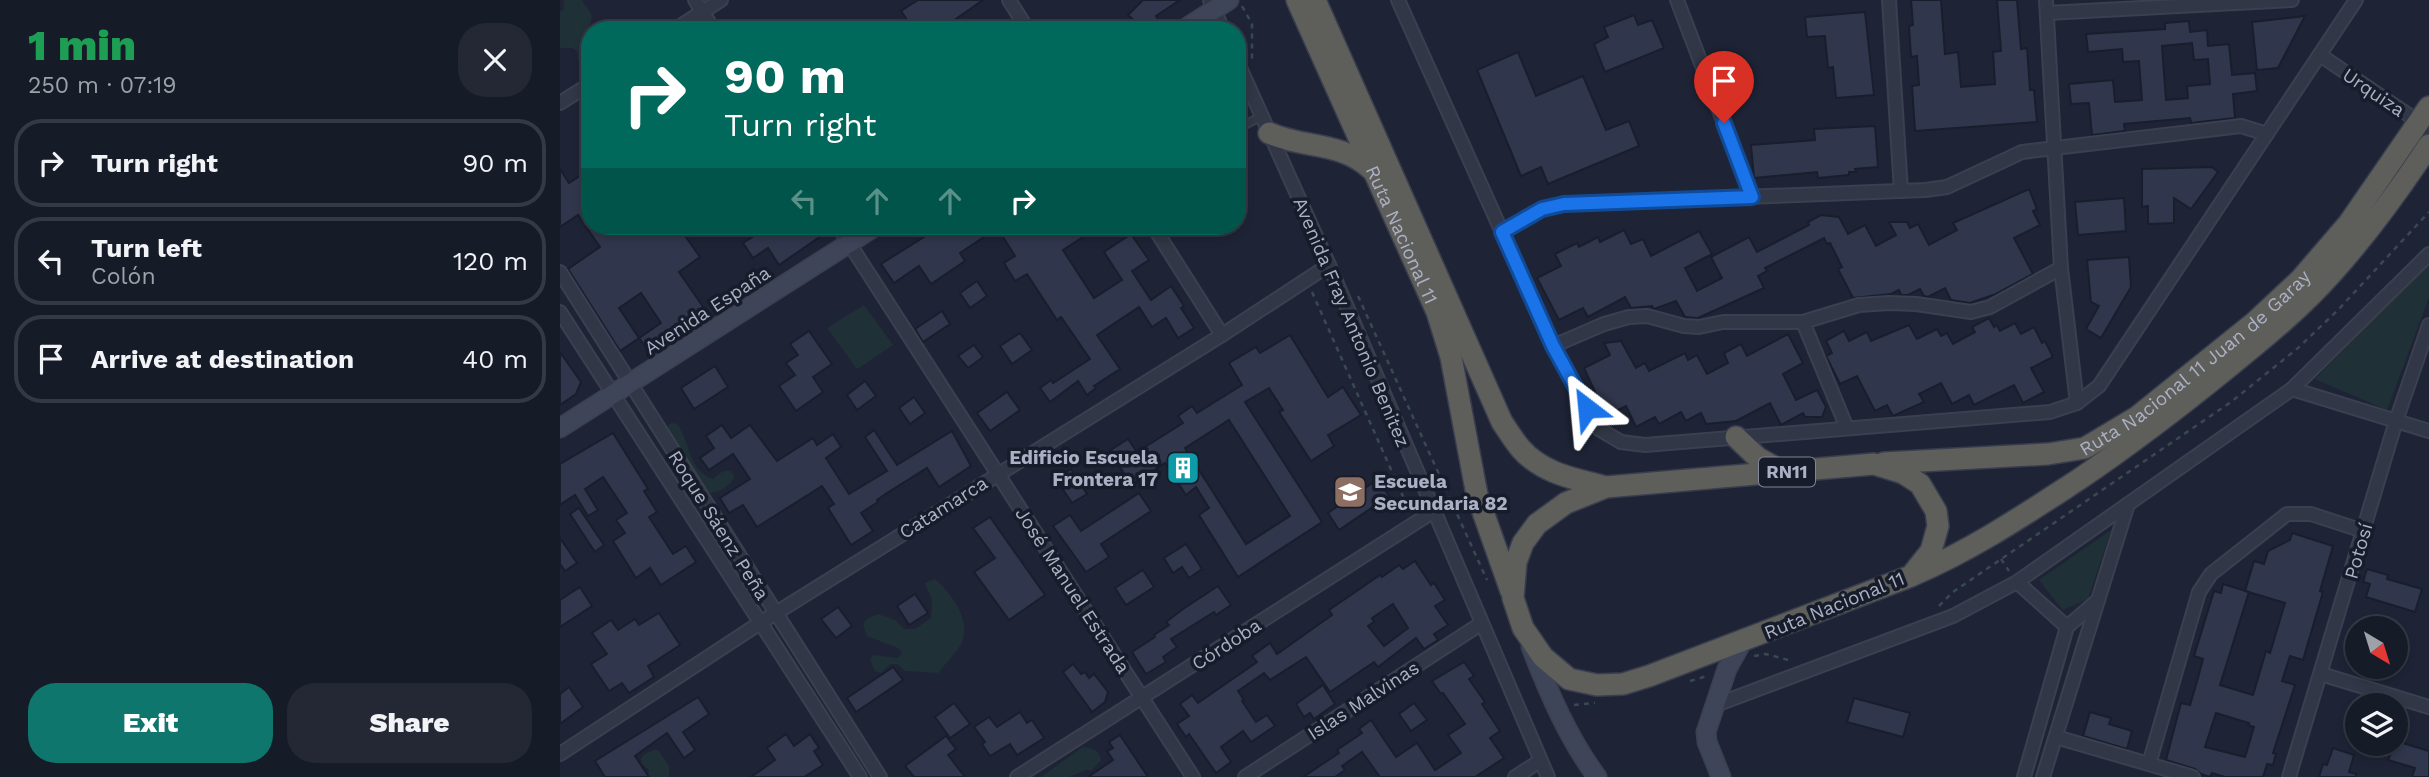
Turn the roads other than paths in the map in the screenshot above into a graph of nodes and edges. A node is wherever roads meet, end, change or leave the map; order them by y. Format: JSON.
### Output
{"nodes":[{"id":1,"x":695,"y":0,"type":"edge"},
{"id":2,"x":721,"y":0,"type":"edge"},
{"id":3,"x":1009,"y":0,"type":"edge"},
{"id":4,"x":1297,"y":0,"type":"edge"},
{"id":5,"x":1315,"y":0,"type":"edge"},
{"id":6,"x":1398,"y":0,"type":"edge"},
{"id":7,"x":1677,"y":0,"type":"edge"},
{"id":8,"x":1889,"y":0,"type":"edge"},
{"id":9,"x":2292,"y":0,"type":"edge"},
{"id":10,"x":2356,"y":0,"type":"edge"},
{"id":11,"x":1218,"y":3,"type":"edge"},
{"id":12,"x":2046,"y":7,"type":"edge"},
{"id":13,"x":702,"y":12,"type":"junction"},
{"id":14,"x":688,"y":21,"type":"edge"},
{"id":15,"x":708,"y":21,"type":"edge"},
{"id":16,"x":1022,"y":21,"type":"edge"},
{"id":17,"x":1195,"y":21,"type":"edge"},
{"id":18,"x":1221,"y":21,"type":"edge"},
{"id":19,"x":2320,"y":55,"type":"junction"},
{"id":20,"x":1246,"y":81,"type":"edge"},
{"id":21,"x":581,"y":90,"type":"edge"},
{"id":22,"x":560,"y":103,"type":"edge"},
{"id":23,"x":2426,"y":119,"type":"edge"},
{"id":24,"x":1266,"y":125,"type":"junction"},
{"id":25,"x":1246,"y":128,"type":"edge"},
{"id":26,"x":2267,"y":134,"type":"junction"},
{"id":27,"x":2429,"y":145,"type":"edge"},
{"id":28,"x":2054,"y":149,"type":"junction"},
{"id":29,"x":1374,"y":172,"type":"junction"},
{"id":30,"x":1901,"y":191,"type":"junction"},
{"id":31,"x":1752,"y":197,"type":"junction"},
{"id":32,"x":1502,"y":232,"type":"junction"},
{"id":33,"x":844,"y":235,"type":"edge"},
{"id":34,"x":862,"y":235,"type":"edge"},
{"id":35,"x":1159,"y":235,"type":"edge"},
{"id":36,"x":849,"y":243,"type":"junction"},
{"id":37,"x":2429,"y":254,"type":"edge"},
{"id":38,"x":1329,"y":265,"type":"junction"},
{"id":39,"x":2061,"y":268,"type":"junction"},
{"id":40,"x":560,"y":272,"type":"edge"},
{"id":41,"x":560,"y":312,"type":"edge"},
{"id":42,"x":1803,"y":322,"type":"junction"},
{"id":43,"x":2429,"y":326,"type":"edge"},
{"id":44,"x":1222,"y":335,"type":"junction"},
{"id":45,"x":1553,"y":346,"type":"junction"},
{"id":46,"x":630,"y":384,"type":"junction"},
{"id":47,"x":2292,"y":389,"type":"junction"},
{"id":48,"x":612,"y":395,"type":"junction"},
{"id":49,"x":2077,"y":403,"type":"junction"},
{"id":50,"x":2396,"y":421,"type":"junction"},
{"id":51,"x":560,"y":428,"type":"edge"},
{"id":52,"x":1847,"y":428,"type":"junction"},
{"id":53,"x":2429,"y":431,"type":"edge"},
{"id":54,"x":1736,"y":437,"type":"junction"},
{"id":55,"x":1874,"y":464,"type":"junction"},
{"id":56,"x":1783,"y":472,"type":"junction"},
{"id":57,"x":997,"y":473,"type":"junction"},
{"id":58,"x":1606,"y":487,"type":"junction"},
{"id":59,"x":2128,"y":504,"type":"junction"},
{"id":60,"x":1434,"y":511,"type":"junction"},
{"id":61,"x":2363,"y":531,"type":"junction"},
{"id":62,"x":1911,"y":576,"type":"junction"},
{"id":63,"x":2017,"y":582,"type":"junction"},
{"id":64,"x":1513,"y":598,"type":"junction"},
{"id":65,"x":2098,"y":600,"type":"junction"},
{"id":66,"x":775,"y":613,"type":"junction"},
{"id":67,"x":760,"y":623,"type":"junction"},
{"id":68,"x":1482,"y":623,"type":"junction"},
{"id":69,"x":2067,"y":627,"type":"junction"},
{"id":70,"x":1523,"y":628,"type":"junction"},
{"id":71,"x":1742,"y":642,"type":"junction"},
{"id":72,"x":2321,"y":674,"type":"junction"},
{"id":73,"x":1142,"y":697,"type":"junction"},
{"id":74,"x":1713,"y":706,"type":"junction"},
{"id":75,"x":2429,"y":707,"type":"edge"},
{"id":76,"x":2056,"y":737,"type":"junction"},
{"id":77,"x":560,"y":754,"type":"edge"},
{"id":78,"x":1540,"y":761,"type":"junction"},
{"id":79,"x":2149,"y":764,"type":"junction"},
{"id":80,"x":860,"y":777,"type":"edge"},
{"id":81,"x":880,"y":777,"type":"edge"},
{"id":82,"x":1017,"y":777,"type":"edge"},
{"id":83,"x":1193,"y":777,"type":"edge"},
{"id":84,"x":1245,"y":777,"type":"edge"},
{"id":85,"x":1515,"y":777,"type":"edge"},
{"id":86,"x":1548,"y":777,"type":"edge"},
{"id":87,"x":1597,"y":777,"type":"edge"},
{"id":88,"x":1721,"y":777,"type":"edge"},
{"id":89,"x":2024,"y":777,"type":"edge"},
{"id":90,"x":2043,"y":777,"type":"edge"},
{"id":91,"x":2193,"y":777,"type":"edge"},
{"id":92,"x":2289,"y":777,"type":"edge"}],
"edges":[{"from":1,"to":13,"type":"street"},
{"from":2,"to":13,"type":"street"},
{"from":3,"to":16,"type":"street"},
{"from":4,"to":29,"type":"highway","name":"Ruta Nacional 11","number":"RN11"},
{"from":5,"to":58,"type":"highway","name":"Ruta Nacional 11","number":"RN11"},
{"from":6,"to":32,"type":"street"},
{"from":7,"to":31,"type":"street"},
{"from":8,"to":30,"type":"street"},
{"from":9,"to":12,"type":"street"},
{"from":10,"to":19,"type":"street"},
{"from":11,"to":17,"type":"main road"},
{"from":11,"to":18,"type":"street"},
{"from":12,"to":28,"type":"street"},
{"from":13,"to":14,"type":"street"},
{"from":13,"to":15,"type":"street"},
{"from":19,"to":23,"type":"street","name":"Urquiza"},
{"from":19,"to":26,"type":"street"},
{"from":20,"to":24,"type":"street","name":"Avenida Fray Antonio Benitez"},
{"from":21,"to":22,"type":"street"},
{"from":23,"to":55,"type":"highway","name":"Ruta Nacional 11 Juan de Garay","number":"RN11"},
{"from":24,"to":25,"type":"lane"},
{"from":24,"to":29,"type":"highway"},
{"from":24,"to":38,"type":"street","name":"Avenida Fray Antonio Benitez"},
{"from":26,"to":28,"type":"street"},
{"from":26,"to":49,"type":"street"},
{"from":27,"to":62,"type":"highway","name":"Ruta Nacional 11 Juan de Garay","number":"RN11"},
{"from":28,"to":30,"type":"street"},
{"from":28,"to":39,"type":"street"},
{"from":29,"to":64,"type":"highway","name":"Ruta Nacional 11","number":"RN11"},
{"from":30,"to":31,"type":"street"},
{"from":31,"to":32,"type":"street"},
{"from":32,"to":45,"type":"street"},
{"from":33,"to":36,"type":"street","name":"José Manuel Estrada"},
{"from":34,"to":36,"type":"main road","name":"Avenida España"},
{"from":35,"to":44,"type":"street"},
{"from":36,"to":46,"type":"main road","name":"Avenida España"},
{"from":36,"to":57,"type":"street","name":"José Manuel Estrada"},
{"from":37,"to":47,"type":"street"},
{"from":38,"to":44,"type":"street","name":"Catamarca"},
{"from":38,"to":60,"type":"street","name":"Avenida Fray Antonio Benitez"},
{"from":39,"to":42,"type":"street"},
{"from":39,"to":49,"type":"street"},
{"from":40,"to":46,"type":"street","name":"Roque Sáenz Peña"},
{"from":41,"to":48,"type":"street","name":"Roque Sáenz Peña"},
{"from":42,"to":45,"type":"street"},
{"from":42,"to":52,"type":"street"},
{"from":43,"to":50,"type":"street","name":"Potosí"},
{"from":44,"to":57,"type":"street","name":"Catamarca"},
{"from":45,"to":54,"type":"street"},
{"from":46,"to":48,"type":"main road","name":"Avenida España"},
{"from":46,"to":66,"type":"street","name":"Roque Sáenz Peña"},
{"from":47,"to":50,"type":"street"},
{"from":47,"to":59,"type":"street"},
{"from":48,"to":51,"type":"main road","name":"Avenida España"},
{"from":48,"to":67,"type":"street","name":"Roque Sáenz Peña"},
{"from":49,"to":52,"type":"street"},
{"from":50,"to":53,"type":"street"},
{"from":50,"to":61,"type":"street","name":"Potosí"},
{"from":52,"to":54,"type":"street"},
{"from":54,"to":56,"type":"highway"},
{"from":55,"to":56,"type":"highway","name":"Ruta Nacional 11","number":"RN11"},
{"from":55,"to":62,"type":"highway","name":"Ruta Nacional 11","number":"RN11"},
{"from":56,"to":58,"type":"highway","name":"Ruta Nacional 11","number":"RN11"},
{"from":57,"to":66,"type":"street","name":"Catamarca"},
{"from":57,"to":73,"type":"street","name":"José Manuel Estrada"},
{"from":58,"to":64,"type":"highway","name":"Ruta Nacional 11","number":"RN11"},
{"from":59,"to":63,"type":"street"},
{"from":59,"to":65,"type":"street"},
{"from":60,"to":68,"type":"street","name":"Avenida Fray Antonio Benitez"},
{"from":60,"to":73,"type":"street","name":"Córdoba"},
{"from":61,"to":72,"type":"street","name":"Potosí"},
{"from":61,"to":79,"type":"street"},
{"from":62,"to":71,"type":"highway","name":"Ruta Nacional 11","number":"RN11"},
{"from":63,"to":69,"type":"street"},
{"from":63,"to":74,"type":"street"},
{"from":64,"to":70,"type":"highway","name":"Ruta Nacional 11","number":"RN11"},
{"from":65,"to":69,"type":"street"},
{"from":65,"to":76,"type":"street"},
{"from":66,"to":67,"type":"street","name":"Catamarca"},
{"from":66,"to":81,"type":"street","name":"Roque Sáenz Peña"},
{"from":67,"to":77,"type":"street","name":"Catamarca"},
{"from":67,"to":80,"type":"street","name":"Roque Sáenz Peña"},
{"from":68,"to":78,"type":"street","name":"Avenida Fray Antonio Benitez"},
{"from":68,"to":84,"type":"street","name":"Islas Malvinas"},
{"from":69,"to":89,"type":"street"},
{"from":70,"to":71,"type":"highway","name":"Ruta Nacional 11","number":"RN11"},
{"from":70,"to":87,"type":"main road"},
{"from":71,"to":74,"type":"main road"},
{"from":72,"to":75,"type":"street"},
{"from":72,"to":92,"type":"street","name":"Potosí"},
{"from":73,"to":82,"type":"street","name":"Córdoba"},
{"from":73,"to":83,"type":"street","name":"José Manuel Estrada"},
{"from":74,"to":88,"type":"main road"},
{"from":76,"to":79,"type":"street"},
{"from":76,"to":90,"type":"street"},
{"from":78,"to":85,"type":"street"},
{"from":78,"to":86,"type":"street","name":"Avenida Fray Antonio Benitez"},
{"from":79,"to":91,"type":"street"}]}
